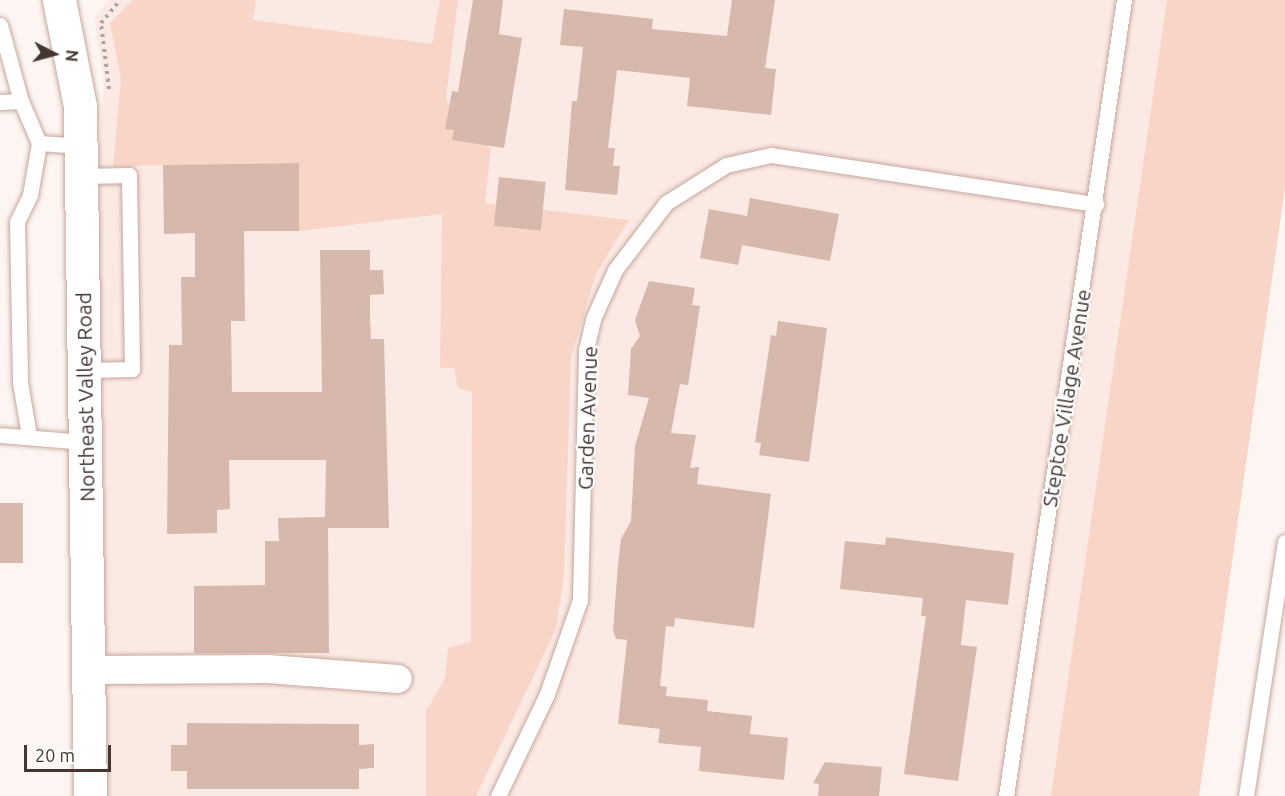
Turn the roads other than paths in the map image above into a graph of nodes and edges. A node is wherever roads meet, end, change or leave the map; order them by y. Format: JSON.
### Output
{"nodes":[{"id":1,"x":59,"y":0,"type":"edge"},
{"id":2,"x":1124,"y":0,"type":"edge"},
{"id":3,"x":0,"y":25,"type":"edge"},
{"id":4,"x":21,"y":100,"type":"junction"},
{"id":5,"x":0,"y":102,"type":"edge"},
{"id":6,"x":39,"y":143,"type":"junction"},
{"id":7,"x":82,"y":161,"type":"junction"},
{"id":8,"x":1096,"y":204,"type":"junction"},
{"id":9,"x":85,"y":370,"type":"junction"},
{"id":10,"x":0,"y":435,"type":"edge"},
{"id":11,"x":28,"y":436,"type":"junction"},
{"id":12,"x":86,"y":442,"type":"junction"},
{"id":13,"x":1285,"y":542,"type":"edge"},
{"id":14,"x":90,"y":670,"type":"junction"},
{"id":15,"x":398,"y":679,"type":"dead end"},
{"id":16,"x":90,"y":796,"type":"edge"},
{"id":17,"x":498,"y":796,"type":"edge"},
{"id":18,"x":1006,"y":796,"type":"edge"},
{"id":19,"x":1246,"y":796,"type":"edge"}],
"edges":[{"from":1,"to":7,"type":"street","name":"Northeast Valley Road"},
{"from":2,"to":8,"type":"lane","name":"Steptoe Village Avenue"},
{"from":3,"to":4,"type":"lane"},
{"from":4,"to":5,"type":"lane"},
{"from":4,"to":6,"type":"lane"},
{"from":6,"to":7,"type":"lane"},
{"from":6,"to":11,"type":"lane"},
{"from":7,"to":9,"type":"street","name":"Northeast Valley Road"},
{"from":7,"to":9,"type":"lane"},
{"from":8,"to":17,"type":"lane","name":"Garden Avenue"},
{"from":8,"to":18,"type":"lane","name":"Steptoe Village Avenue"},
{"from":9,"to":12,"type":"street","name":"Northeast Valley Road"},
{"from":10,"to":11,"type":"lane"},
{"from":11,"to":12,"type":"lane"},
{"from":12,"to":14,"type":"street","name":"Northeast Valley Road"},
{"from":13,"to":19,"type":"lane"},
{"from":14,"to":15,"type":"street"},
{"from":14,"to":16,"type":"street","name":"Northeast Valley Road"}]}
